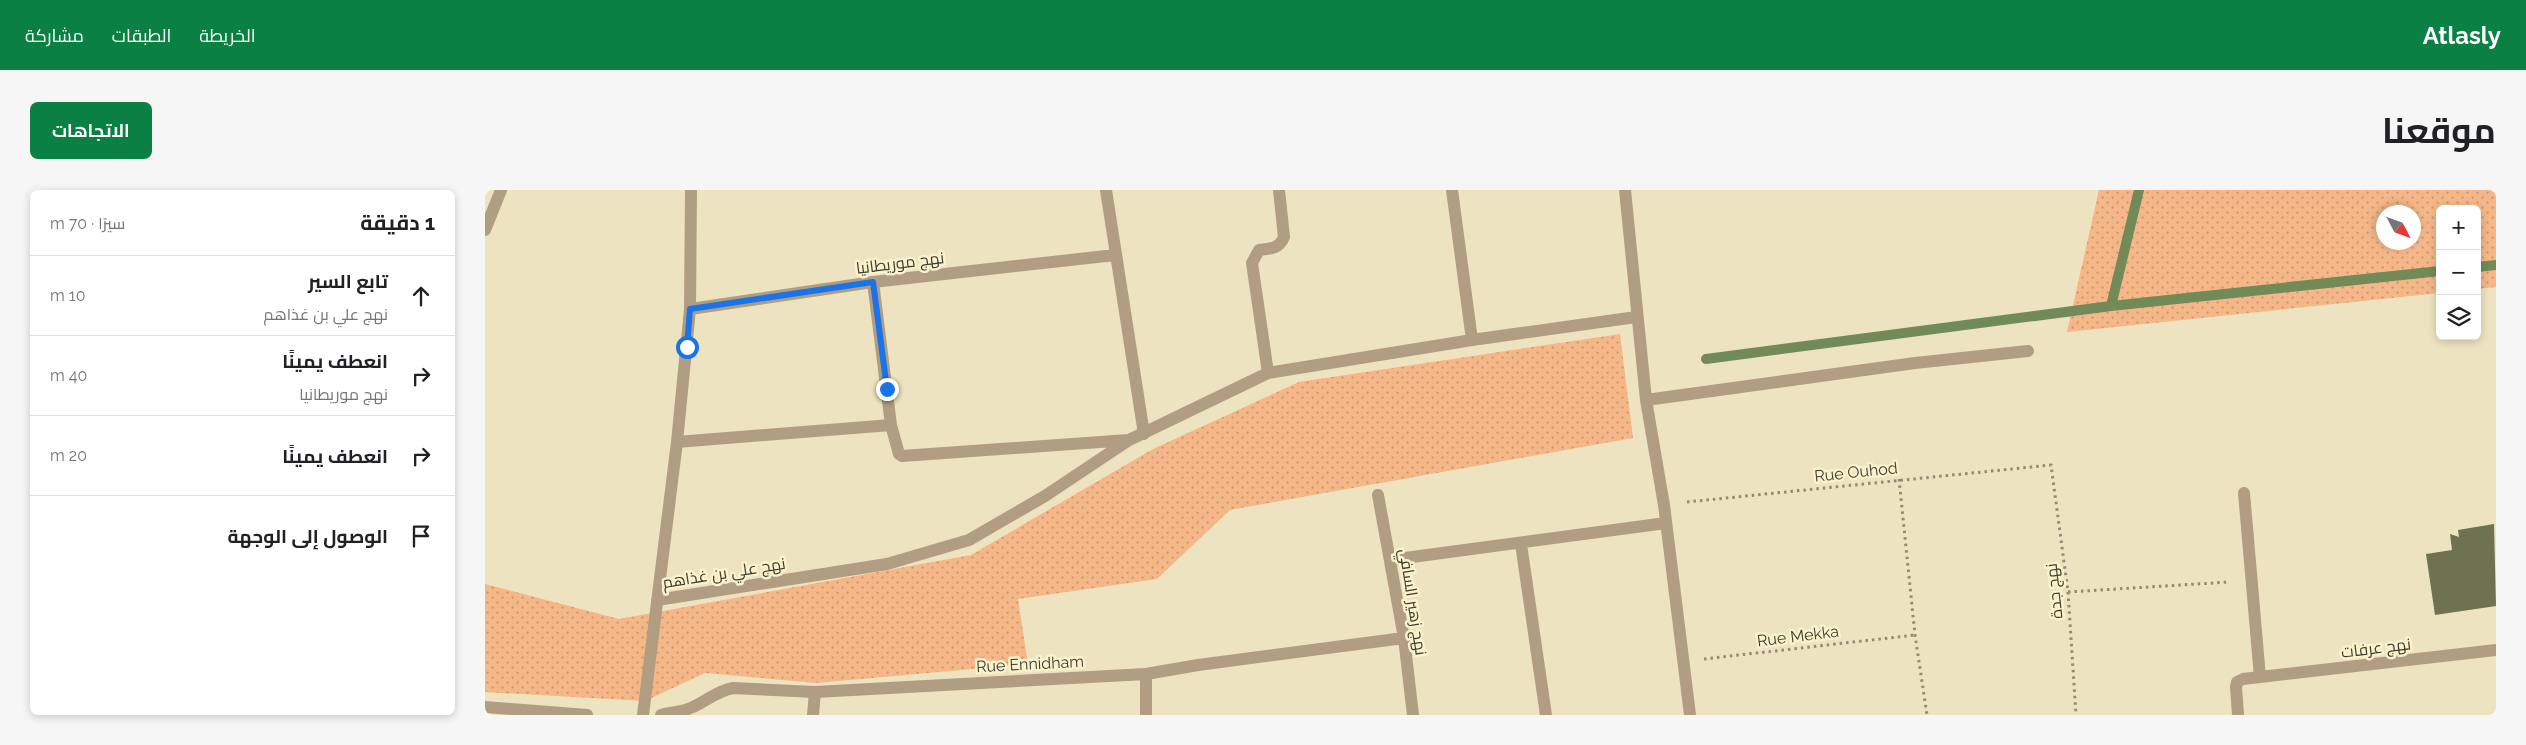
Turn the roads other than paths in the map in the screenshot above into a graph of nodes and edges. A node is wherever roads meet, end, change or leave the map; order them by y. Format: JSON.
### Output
{"nodes":[{"id":1,"x":501,"y":190,"type":"edge"},
{"id":2,"x":691,"y":190,"type":"edge"},
{"id":3,"x":1106,"y":190,"type":"edge"},
{"id":4,"x":1279,"y":190,"type":"edge"},
{"id":5,"x":1452,"y":190,"type":"edge"},
{"id":6,"x":1625,"y":190,"type":"edge"},
{"id":7,"x":485,"y":230,"type":"edge"},
{"id":8,"x":1115,"y":255,"type":"junction"},
{"id":9,"x":873,"y":282,"type":"junction"},
{"id":10,"x":690,"y":309,"type":"junction"},
{"id":11,"x":1636,"y":317,"type":"junction"},
{"id":12,"x":1473,"y":340,"type":"junction"},
{"id":13,"x":2028,"y":351,"type":"dead end"},
{"id":14,"x":1269,"y":373,"type":"junction"},
{"id":15,"x":1646,"y":400,"type":"junction"},
{"id":16,"x":891,"y":425,"type":"junction"},
{"id":17,"x":1144,"y":434,"type":"junction"},
{"id":18,"x":1129,"y":440,"type":"junction"},
{"id":19,"x":677,"y":442,"type":"junction"},
{"id":20,"x":2244,"y":493,"type":"dead end"},
{"id":21,"x":1378,"y":495,"type":"dead end"},
{"id":22,"x":1666,"y":523,"type":"junction"},
{"id":23,"x":1521,"y":544,"type":"junction"},
{"id":24,"x":1390,"y":560,"type":"junction"},
{"id":25,"x":657,"y":600,"type":"junction"},
{"id":26,"x":1404,"y":638,"type":"junction"},
{"id":27,"x":2496,"y":650,"type":"edge"},
{"id":28,"x":1146,"y":674,"type":"junction"},
{"id":29,"x":2260,"y":677,"type":"junction"},
{"id":30,"x":815,"y":692,"type":"junction"},
{"id":31,"x":485,"y":707,"type":"edge"},
{"id":32,"x":694,"y":711,"type":"edge"},
{"id":33,"x":587,"y":715,"type":"edge"},
{"id":34,"x":643,"y":715,"type":"edge"},
{"id":35,"x":661,"y":715,"type":"edge"},
{"id":36,"x":813,"y":715,"type":"edge"},
{"id":37,"x":1146,"y":715,"type":"edge"},
{"id":38,"x":1413,"y":715,"type":"edge"},
{"id":39,"x":1546,"y":715,"type":"edge"},
{"id":40,"x":1690,"y":715,"type":"edge"},
{"id":41,"x":2238,"y":715,"type":"edge"}],
"edges":[{"from":1,"to":7,"type":"street"},
{"from":2,"to":10,"type":"street","name":"نهج علي بن غذاهم"},
{"from":3,"to":8,"type":"street"},
{"from":4,"to":14,"type":"street"},
{"from":5,"to":12,"type":"street"},
{"from":6,"to":11,"type":"street"},
{"from":8,"to":9,"type":"street","name":"نهج موريطانيا"},
{"from":8,"to":17,"type":"street"},
{"from":9,"to":10,"type":"street","name":"نهج موريطانيا"},
{"from":9,"to":16,"type":"street"},
{"from":10,"to":19,"type":"street","name":"نهج علي بن غذاهم"},
{"from":11,"to":12,"type":"street","name":"نهج علي بن غذاهم"},
{"from":11,"to":15,"type":"street"},
{"from":12,"to":14,"type":"street","name":"نهج علي بن غذاهم"},
{"from":13,"to":15,"type":"street"},
{"from":14,"to":17,"type":"street","name":"نهج علي بن غذاهم"},
{"from":15,"to":22,"type":"street"},
{"from":16,"to":18,"type":"street"},
{"from":16,"to":19,"type":"street"},
{"from":17,"to":18,"type":"street","name":"نهج علي بن غذاهم"},
{"from":18,"to":25,"type":"street","name":"نهج علي بن غذاهم"},
{"from":19,"to":25,"type":"street","name":"نهج علي بن غذاهم"},
{"from":20,"to":29,"type":"street"},
{"from":21,"to":24,"type":"street","name":"نهج زهير السافي"},
{"from":22,"to":23,"type":"street"},
{"from":22,"to":40,"type":"street"},
{"from":23,"to":24,"type":"street"},
{"from":23,"to":39,"type":"street"},
{"from":24,"to":26,"type":"street","name":"نهج زهير السافي"},
{"from":25,"to":34,"type":"street"},
{"from":26,"to":28,"type":"street","name":"Rue Ennidham"},
{"from":26,"to":38,"type":"street","name":"نهج زهير السافي"},
{"from":27,"to":29,"type":"street","name":"نهج عرفات"},
{"from":28,"to":30,"type":"street","name":"Rue Ennidham"},
{"from":28,"to":37,"type":"street"},
{"from":29,"to":41,"type":"street","name":"نهج عرفات"},
{"from":30,"to":32,"type":"street","name":"Rue Ennidham"},
{"from":30,"to":36,"type":"street"},
{"from":31,"to":33,"type":"street"},
{"from":32,"to":35,"type":"street","name":"Rue Ennidham"}]}
